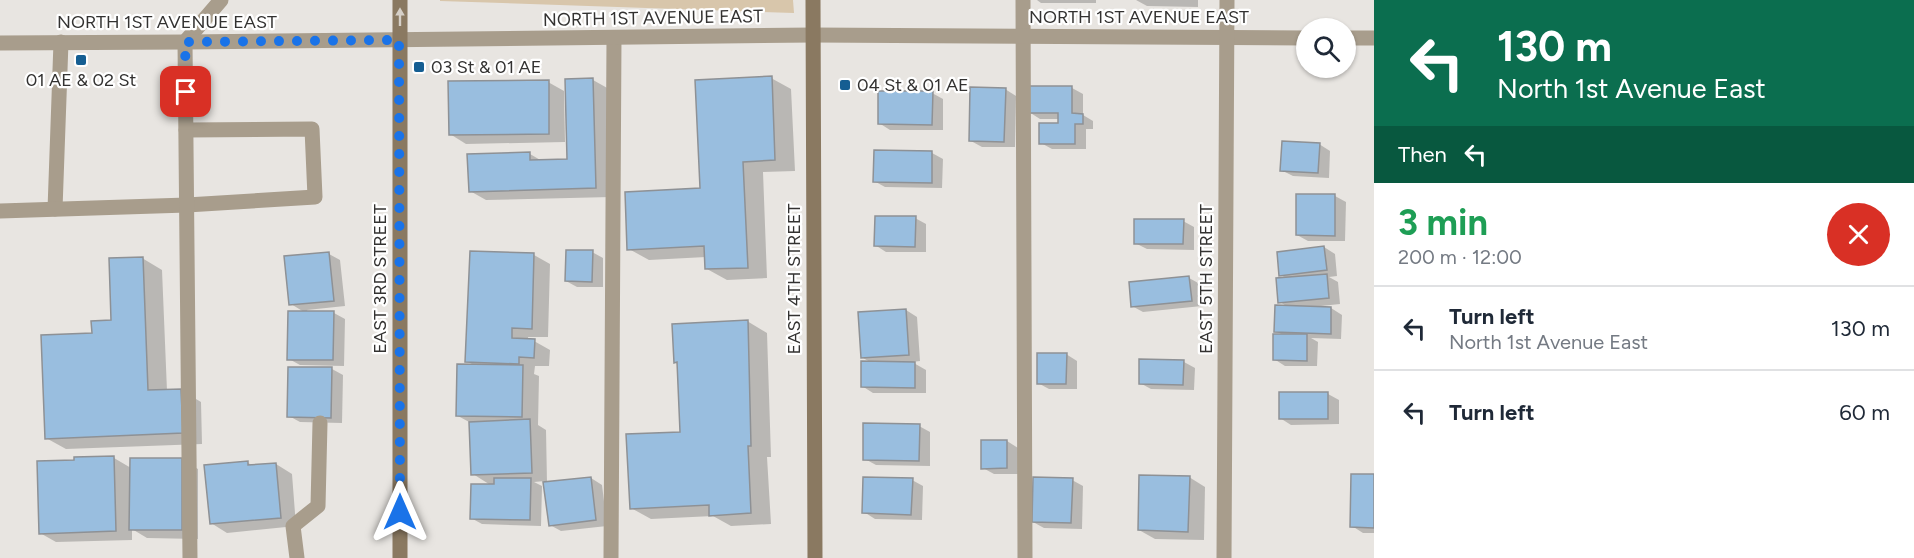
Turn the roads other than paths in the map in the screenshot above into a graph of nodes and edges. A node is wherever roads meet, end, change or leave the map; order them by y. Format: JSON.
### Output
{"nodes":[{"id":1,"x":221,"y":0,"type":"edge"},
{"id":2,"x":400,"y":0,"type":"edge"},
{"id":3,"x":813,"y":0,"type":"edge"},
{"id":4,"x":1023,"y":0,"type":"edge"},
{"id":5,"x":1227,"y":0,"type":"edge"},
{"id":6,"x":813,"y":35,"type":"junction"},
{"id":7,"x":1023,"y":36,"type":"junction"},
{"id":8,"x":1227,"y":37,"type":"junction"},
{"id":9,"x":614,"y":38,"type":"junction"},
{"id":10,"x":1296,"y":38,"type":"edge"},
{"id":11,"x":1356,"y":38,"type":"edge"},
{"id":12,"x":1374,"y":38,"type":"edge"},
{"id":13,"x":399,"y":40,"type":"junction"},
{"id":14,"x":61,"y":42,"type":"junction"},
{"id":15,"x":185,"y":42,"type":"junction"},
{"id":16,"x":0,"y":43,"type":"edge"},
{"id":17,"x":186,"y":130,"type":"junction"},
{"id":18,"x":187,"y":205,"type":"junction"},
{"id":19,"x":55,"y":209,"type":"junction"},
{"id":20,"x":0,"y":211,"type":"edge"},
{"id":21,"x":320,"y":423,"type":"dead end"},
{"id":22,"x":190,"y":558,"type":"edge"},
{"id":23,"x":297,"y":558,"type":"edge"},
{"id":24,"x":400,"y":558,"type":"edge"},
{"id":25,"x":612,"y":558,"type":"edge"},
{"id":26,"x":815,"y":558,"type":"edge"},
{"id":27,"x":1025,"y":558,"type":"edge"},
{"id":28,"x":1224,"y":558,"type":"edge"}],
"edges":[{"from":1,"to":15,"type":"street"},
{"from":13,"to":2,"type":"street","name":"EAST 3RD STREET","one_way":true},
{"from":3,"to":6,"type":"street","name":"EAST 4TH STREET"},
{"from":4,"to":7,"type":"street"},
{"from":5,"to":8,"type":"street","name":"EAST 5TH STREET"},
{"from":6,"to":7,"type":"street","name":"NORTH 1ST AVENUE EAST"},
{"from":6,"to":9,"type":"street","name":"NORTH 1ST AVENUE EAST"},
{"from":6,"to":26,"type":"street","name":"EAST 4TH STREET"},
{"from":7,"to":8,"type":"street","name":"NORTH 1ST AVENUE EAST"},
{"from":7,"to":27,"type":"street"},
{"from":8,"to":10,"type":"street","name":"NORTH 1ST AVENUE EAST"},
{"from":8,"to":28,"type":"street","name":"EAST 5TH STREET"},
{"from":9,"to":13,"type":"street","name":"NORTH 1ST AVENUE EAST"},
{"from":9,"to":25,"type":"street"},
{"from":11,"to":12,"type":"street"},
{"from":13,"to":15,"type":"street","name":"NORTH 1ST AVENUE EAST"},
{"from":13,"to":24,"type":"street","name":"EAST 3RD STREET"},
{"from":14,"to":15,"type":"street","name":"NORTH 1ST AVENUE EAST"},
{"from":14,"to":16,"type":"street","name":"NORTH 1ST AVENUE EAST"},
{"from":14,"to":19,"type":"street"},
{"from":15,"to":17,"type":"street"},
{"from":17,"to":18,"type":"street"},
{"from":17,"to":18,"type":"street"},
{"from":18,"to":19,"type":"street"},
{"from":18,"to":22,"type":"street"},
{"from":19,"to":20,"type":"street"},
{"from":21,"to":23,"type":"street"}]}
